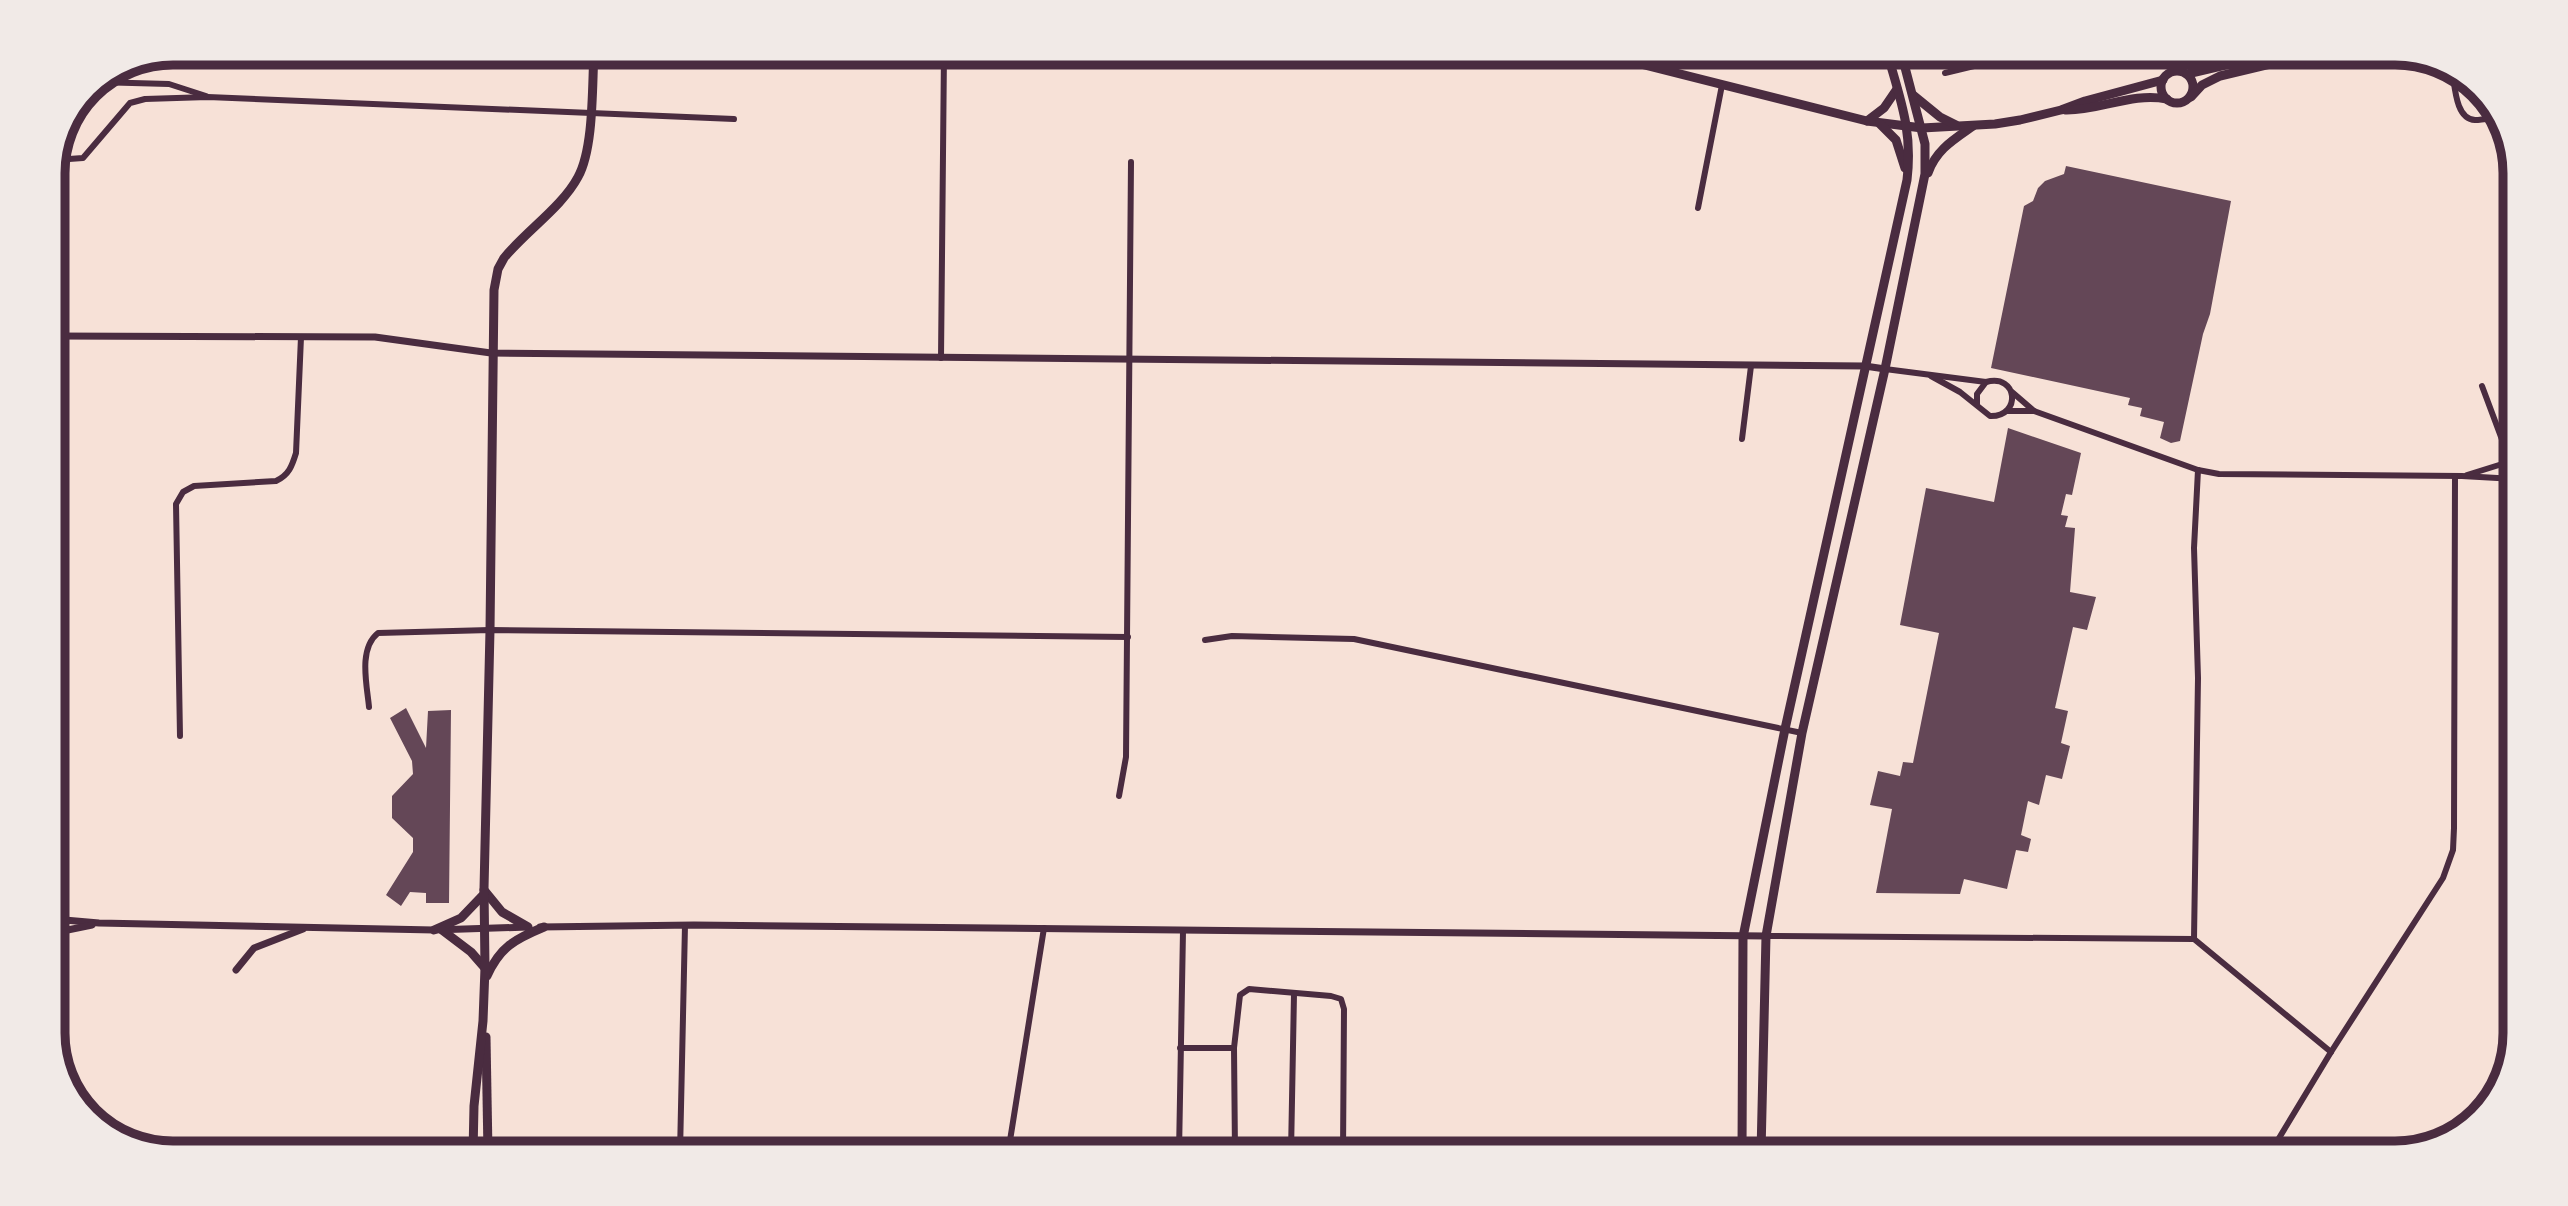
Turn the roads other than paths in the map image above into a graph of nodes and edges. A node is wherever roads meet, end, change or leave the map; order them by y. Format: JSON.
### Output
{"nodes":[{"id":1,"x":593,"y":65,"type":"edge"},
{"id":2,"x":944,"y":65,"type":"edge"},
{"id":3,"x":1643,"y":65,"type":"edge"},
{"id":4,"x":1675,"y":65,"type":"edge"},
{"id":5,"x":1891,"y":65,"type":"edge"},
{"id":6,"x":1904,"y":65,"type":"edge"},
{"id":7,"x":1980,"y":65,"type":"edge"},
{"id":8,"x":2225,"y":65,"type":"edge"},
{"id":9,"x":2266,"y":65,"type":"edge"},
{"id":10,"x":1673,"y":73,"type":"junction"},
{"id":11,"x":1945,"y":73,"type":"dead end"},
{"id":12,"x":2187,"y":74,"type":"junction"},
{"id":13,"x":2163,"y":80,"type":"junction"},
{"id":14,"x":114,"y":82,"type":"edge"},
{"id":15,"x":2456,"y":84,"type":"edge"},
{"id":16,"x":1722,"y":85,"type":"junction"},
{"id":17,"x":1897,"y":89,"type":"junction"},
{"id":18,"x":1912,"y":94,"type":"junction"},
{"id":19,"x":208,"y":97,"type":"junction"},
{"id":20,"x":2191,"y":97,"type":"junction"},
{"id":21,"x":2166,"y":99,"type":"junction"},
{"id":22,"x":2061,"y":110,"type":"junction"},
{"id":23,"x":591,"y":111,"type":"junction"},
{"id":24,"x":2488,"y":118,"type":"edge"},
{"id":25,"x":734,"y":119,"type":"dead end"},
{"id":26,"x":1867,"y":121,"type":"junction"},
{"id":27,"x":1878,"y":123,"type":"junction"},
{"id":28,"x":1974,"y":125,"type":"junction"},
{"id":29,"x":1908,"y":127,"type":"junction"},
{"id":30,"x":1959,"y":127,"type":"junction"},
{"id":31,"x":1922,"y":128,"type":"junction"},
{"id":32,"x":66,"y":159,"type":"edge"},
{"id":33,"x":1131,"y":162,"type":"dead end"},
{"id":34,"x":1907,"y":180,"type":"junction"},
{"id":35,"x":1920,"y":198,"type":"junction"},
{"id":36,"x":1698,"y":208,"type":"dead end"},
{"id":37,"x":65,"y":336,"type":"edge"},
{"id":38,"x":301,"y":337,"type":"junction"},
{"id":39,"x":491,"y":354,"type":"junction"},
{"id":40,"x":941,"y":358,"type":"junction"},
{"id":41,"x":1129,"y":361,"type":"junction"},
{"id":42,"x":1751,"y":366,"type":"junction"},
{"id":43,"x":1866,"y":366,"type":"junction"},
{"id":44,"x":1885,"y":369,"type":"junction"},
{"id":45,"x":1931,"y":376,"type":"junction"},
{"id":46,"x":1986,"y":382,"type":"junction"},
{"id":47,"x":2482,"y":386,"type":"dead end"},
{"id":48,"x":2012,"y":392,"type":"junction"},
{"id":49,"x":1977,"y":404,"type":"junction"},
{"id":50,"x":2007,"y":411,"type":"junction"},
{"id":51,"x":2034,"y":411,"type":"junction"},
{"id":52,"x":1742,"y":439,"type":"dead end"},
{"id":53,"x":2503,"y":442,"type":"edge"},
{"id":54,"x":2503,"y":463,"type":"edge"},
{"id":55,"x":2198,"y":470,"type":"junction"},
{"id":56,"x":2459,"y":476,"type":"junction"},
{"id":57,"x":2503,"y":478,"type":"edge"},
{"id":58,"x":490,"y":630,"type":"junction"},
{"id":59,"x":1128,"y":637,"type":"junction"},
{"id":60,"x":1205,"y":640,"type":"dead end"},
{"id":61,"x":369,"y":707,"type":"dead end"},
{"id":62,"x":1785,"y":730,"type":"junction"},
{"id":63,"x":1802,"y":733,"type":"junction"},
{"id":64,"x":180,"y":736,"type":"dead end"},
{"id":65,"x":1119,"y":796,"type":"dead end"},
{"id":66,"x":484,"y":891,"type":"junction"},
{"id":67,"x":65,"y":920,"type":"edge"},
{"id":68,"x":99,"y":923,"type":"junction"},
{"id":69,"x":685,"y":925,"type":"junction"},
{"id":70,"x":310,"y":927,"type":"junction"},
{"id":71,"x":528,"y":927,"type":"junction"},
{"id":72,"x":544,"y":927,"type":"junction"},
{"id":73,"x":485,"y":928,"type":"junction"},
{"id":74,"x":1044,"y":928,"type":"junction"},
{"id":75,"x":65,"y":930,"type":"edge"},
{"id":76,"x":438,"y":930,"type":"junction"},
{"id":77,"x":1184,"y":931,"type":"junction"},
{"id":78,"x":1766,"y":936,"type":"junction"},
{"id":79,"x":1743,"y":937,"type":"junction"},
{"id":80,"x":2194,"y":939,"type":"junction"},
{"id":81,"x":485,"y":968,"type":"junction"},
{"id":82,"x":236,"y":970,"type":"dead end"},
{"id":83,"x":484,"y":982,"type":"junction"},
{"id":84,"x":1294,"y":994,"type":"junction"},
{"id":85,"x":483,"y":1021,"type":"junction"},
{"id":86,"x":1180,"y":1048,"type":"junction"},
{"id":87,"x":1234,"y":1048,"type":"junction"},
{"id":88,"x":2332,"y":1052,"type":"junction"},
{"id":89,"x":473,"y":1141,"type":"edge"},
{"id":90,"x":488,"y":1141,"type":"edge"},
{"id":91,"x":680,"y":1141,"type":"edge"},
{"id":92,"x":1010,"y":1141,"type":"edge"},
{"id":93,"x":1180,"y":1141,"type":"edge"},
{"id":94,"x":1235,"y":1141,"type":"edge"},
{"id":95,"x":1291,"y":1141,"type":"edge"},
{"id":96,"x":1343,"y":1141,"type":"edge"},
{"id":97,"x":1742,"y":1141,"type":"edge"},
{"id":98,"x":1761,"y":1141,"type":"edge"},
{"id":99,"x":2277,"y":1141,"type":"edge"}],
"edges":[{"from":1,"to":23,"type":"main road"},
{"from":2,"to":40,"type":"street"},
{"from":3,"to":10,"type":"main road"},
{"from":4,"to":10,"type":"street"},
{"from":5,"to":17,"type":"main road"},
{"from":6,"to":18,"type":"main road"},
{"from":7,"to":11,"type":"street"},
{"from":8,"to":12,"type":"main road"},
{"from":9,"to":20,"type":"main road"},
{"from":10,"to":16,"type":"main road"},
{"from":12,"to":13,"type":"main road"},
{"from":12,"to":20,"type":"main road"},
{"from":13,"to":21,"type":"main road"},
{"from":13,"to":22,"type":"main road"},
{"from":14,"to":19,"type":"street"},
{"from":15,"to":24,"type":"street"},
{"from":16,"to":26,"type":"main road"},
{"from":16,"to":36,"type":"street"},
{"from":17,"to":26,"type":"main road"},
{"from":17,"to":29,"type":"main road"},
{"from":18,"to":30,"type":"main road"},
{"from":18,"to":31,"type":"main road"},
{"from":19,"to":23,"type":"street"},
{"from":19,"to":32,"type":"street"},
{"from":20,"to":21,"type":"main road"},
{"from":21,"to":22,"type":"main road"},
{"from":22,"to":28,"type":"main road"},
{"from":23,"to":25,"type":"street"},
{"from":23,"to":39,"type":"main road"},
{"from":26,"to":27,"type":"main road"},
{"from":27,"to":29,"type":"main road"},
{"from":27,"to":34,"type":"main road"},
{"from":28,"to":30,"type":"main road"},
{"from":28,"to":35,"type":"main road"},
{"from":29,"to":31,"type":"main road"},
{"from":29,"to":34,"type":"main road"},
{"from":30,"to":31,"type":"main road"},
{"from":31,"to":35,"type":"main road"},
{"from":33,"to":41,"type":"street"},
{"from":34,"to":43,"type":"main road"},
{"from":35,"to":44,"type":"main road"},
{"from":37,"to":38,"type":"street"},
{"from":38,"to":39,"type":"street"},
{"from":38,"to":64,"type":"street"},
{"from":39,"to":40,"type":"street"},
{"from":39,"to":58,"type":"main road"},
{"from":40,"to":41,"type":"street"},
{"from":41,"to":42,"type":"street"},
{"from":41,"to":59,"type":"street"},
{"from":42,"to":43,"type":"street"},
{"from":42,"to":52,"type":"street"},
{"from":43,"to":44,"type":"street"},
{"from":43,"to":62,"type":"main road"},
{"from":44,"to":45,"type":"street"},
{"from":44,"to":63,"type":"main road"},
{"from":45,"to":46,"type":"street"},
{"from":45,"to":49,"type":"street"},
{"from":46,"to":48,"type":"street"},
{"from":46,"to":49,"type":"street"},
{"from":47,"to":53,"type":"street"},
{"from":48,"to":50,"type":"street"},
{"from":48,"to":51,"type":"street"},
{"from":49,"to":50,"type":"street"},
{"from":50,"to":51,"type":"street"},
{"from":51,"to":55,"type":"street"},
{"from":54,"to":56,"type":"street"},
{"from":55,"to":56,"type":"street"},
{"from":55,"to":80,"type":"street"},
{"from":56,"to":57,"type":"street"},
{"from":56,"to":88,"type":"street"},
{"from":58,"to":59,"type":"street"},
{"from":58,"to":61,"type":"street"},
{"from":58,"to":66,"type":"main road"},
{"from":59,"to":65,"type":"street"},
{"from":60,"to":62,"type":"street"},
{"from":62,"to":63,"type":"street"},
{"from":62,"to":79,"type":"main road"},
{"from":63,"to":78,"type":"main road"},
{"from":66,"to":71,"type":"main road"},
{"from":66,"to":73,"type":"main road"},
{"from":66,"to":76,"type":"main road"},
{"from":67,"to":68,"type":"street"},
{"from":68,"to":70,"type":"street"},
{"from":68,"to":75,"type":"street"},
{"from":69,"to":72,"type":"street"},
{"from":69,"to":74,"type":"street"},
{"from":69,"to":91,"type":"street"},
{"from":70,"to":76,"type":"street"},
{"from":70,"to":82,"type":"street"},
{"from":71,"to":72,"type":"street"},
{"from":71,"to":73,"type":"street"},
{"from":72,"to":83,"type":"main road"},
{"from":73,"to":76,"type":"street"},
{"from":73,"to":81,"type":"main road"},
{"from":74,"to":77,"type":"street"},
{"from":74,"to":92,"type":"street"},
{"from":76,"to":81,"type":"main road"},
{"from":77,"to":79,"type":"street"},
{"from":77,"to":86,"type":"street"},
{"from":78,"to":79,"type":"street"},
{"from":78,"to":80,"type":"street"},
{"from":78,"to":98,"type":"main road"},
{"from":79,"to":97,"type":"main road"},
{"from":80,"to":88,"type":"street"},
{"from":81,"to":83,"type":"main road"},
{"from":83,"to":85,"type":"main road"},
{"from":84,"to":87,"type":"street"},
{"from":84,"to":95,"type":"street"},
{"from":84,"to":96,"type":"street"},
{"from":85,"to":89,"type":"main road"},
{"from":85,"to":90,"type":"main road"},
{"from":86,"to":87,"type":"street"},
{"from":86,"to":93,"type":"street"},
{"from":87,"to":94,"type":"street"},
{"from":88,"to":99,"type":"street"}]}
